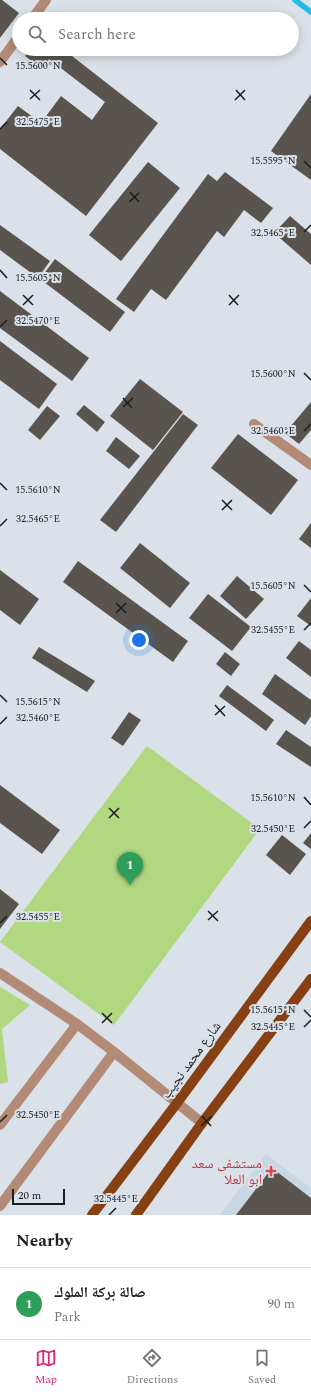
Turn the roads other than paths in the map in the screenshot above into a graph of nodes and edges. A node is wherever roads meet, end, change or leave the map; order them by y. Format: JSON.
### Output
{"nodes":[{"id":1,"x":46,"y":0,"type":"edge"},
{"id":2,"x":37,"y":12,"type":"edge"},
{"id":3,"x":12,"y":46,"type":"edge"},
{"id":4,"x":0,"y":62,"type":"edge"},
{"id":5,"x":254,"y":424,"type":"dead end"},
{"id":6,"x":311,"y":465,"type":"edge"},
{"id":7,"x":311,"y":920,"type":"edge"},
{"id":8,"x":0,"y":973,"type":"edge"},
{"id":9,"x":311,"y":979,"type":"edge"},
{"id":10,"x":77,"y":1024,"type":"junction"},
{"id":11,"x":114,"y":1052,"type":"junction"},
{"id":12,"x":176,"y":1103,"type":"junction"},
{"id":13,"x":202,"y":1123,"type":"junction"},
{"id":14,"x":0,"y":1125,"type":"edge"},
{"id":15,"x":0,"y":1206,"type":"edge"},
{"id":16,"x":92,"y":1215,"type":"edge"},
{"id":17,"x":136,"y":1215,"type":"edge"}],
"edges":[{"from":1,"to":2,"type":"lane"},
{"from":3,"to":4,"type":"lane"},
{"from":5,"to":6,"type":"lane"},
{"from":7,"to":12,"type":"main road","name":"شارع محمد نجيب"},
{"from":8,"to":10,"type":"lane"},
{"from":9,"to":13,"type":"main road"},
{"from":10,"to":11,"type":"lane"},
{"from":10,"to":14,"type":"lane"},
{"from":11,"to":12,"type":"lane"},
{"from":11,"to":15,"type":"lane"},
{"from":12,"to":13,"type":"lane"},
{"from":12,"to":16,"type":"main road","name":"شارع محمد نجيب"},
{"from":13,"to":17,"type":"main road"}]}
